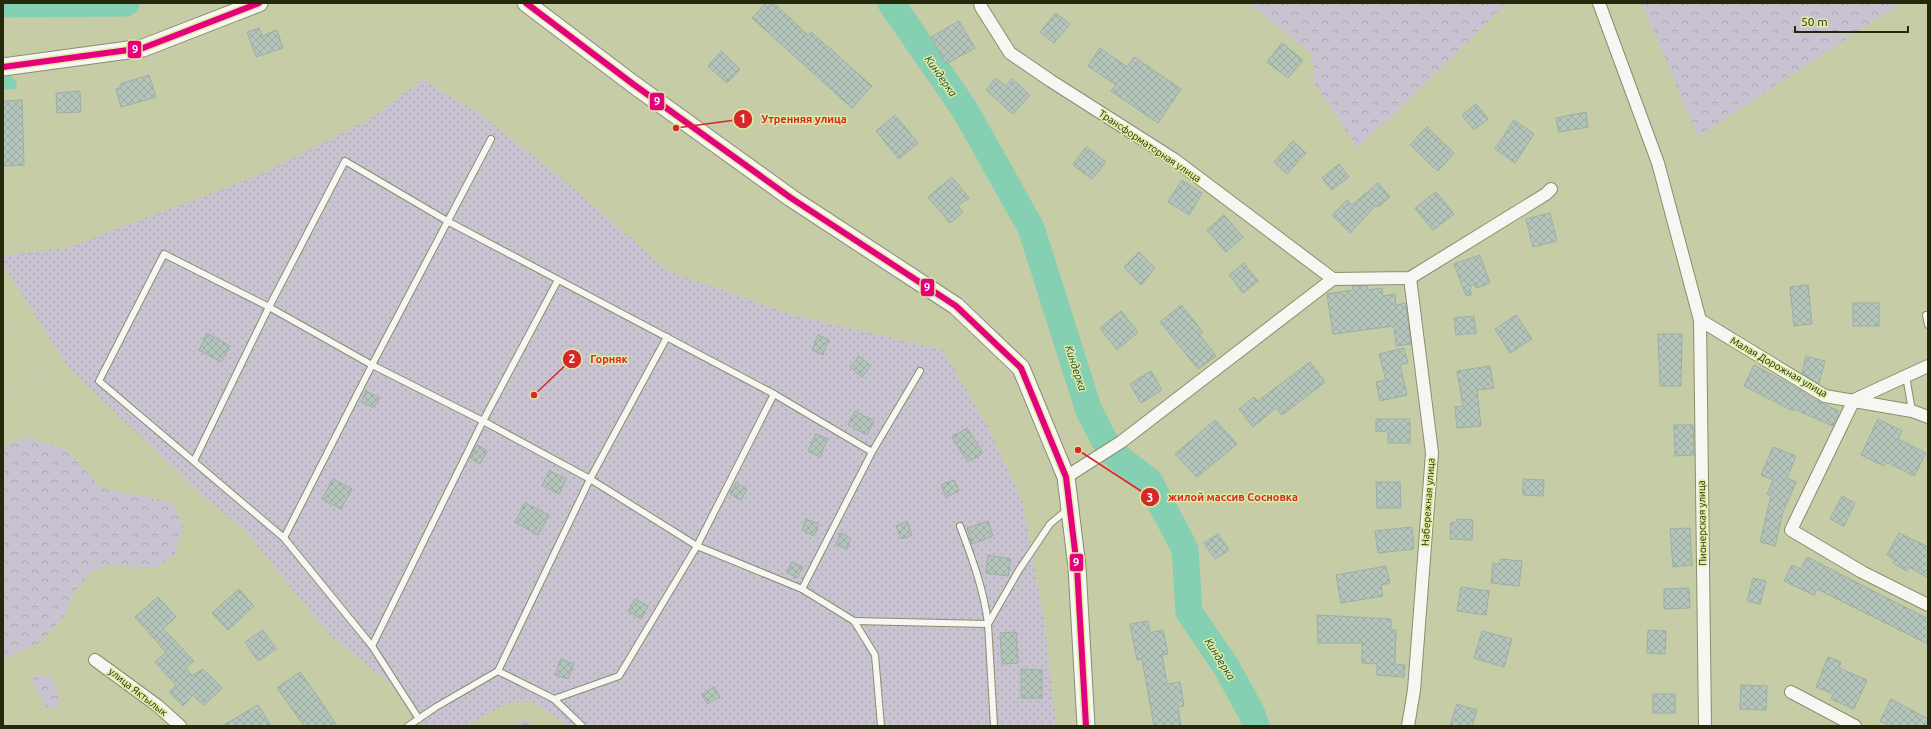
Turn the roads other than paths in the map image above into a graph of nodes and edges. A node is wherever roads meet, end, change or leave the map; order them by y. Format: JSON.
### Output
{"nodes":[{"id":1,"x":259,"y":3,"type":"edge"},
{"id":2,"x":526,"y":3,"type":"edge"},
{"id":3,"x":980,"y":3,"type":"edge"},
{"id":4,"x":1599,"y":3,"type":"edge"},
{"id":5,"x":3,"y":67,"type":"edge"},
{"id":6,"x":491,"y":139,"type":"dead end"},
{"id":7,"x":1551,"y":189,"type":"road end"},
{"id":8,"x":449,"y":222,"type":"junction"},
{"id":9,"x":1410,"y":278,"type":"junction"},
{"id":10,"x":1333,"y":279,"type":"junction"},
{"id":11,"x":558,"y":280,"type":"junction"},
{"id":12,"x":269,"y":307,"type":"junction"},
{"id":13,"x":1926,"y":315,"type":"dead end"},
{"id":14,"x":1700,"y":320,"type":"junction"},
{"id":15,"x":1928,"y":325,"type":"edge"},
{"id":16,"x":667,"y":337,"type":"junction"},
{"id":17,"x":372,"y":365,"type":"junction"},
{"id":18,"x":1928,"y":366,"type":"edge"},
{"id":19,"x":920,"y":371,"type":"dead end"},
{"id":20,"x":1906,"y":376,"type":"junction"},
{"id":21,"x":774,"y":394,"type":"junction"},
{"id":22,"x":1854,"y":400,"type":"junction"},
{"id":23,"x":1912,"y":411,"type":"junction"},
{"id":24,"x":1928,"y":417,"type":"edge"},
{"id":25,"x":483,"y":421,"type":"junction"},
{"id":26,"x":872,"y":452,"type":"junction"},
{"id":27,"x":194,"y":461,"type":"junction"},
{"id":28,"x":1066,"y":477,"type":"junction"},
{"id":29,"x":590,"y":480,"type":"junction"},
{"id":30,"x":1071,"y":507,"type":"junction"},
{"id":31,"x":960,"y":526,"type":"dead end"},
{"id":32,"x":284,"y":538,"type":"junction"},
{"id":33,"x":697,"y":546,"type":"junction"},
{"id":34,"x":802,"y":589,"type":"junction"},
{"id":35,"x":1928,"y":605,"type":"edge"},
{"id":36,"x":854,"y":620,"type":"junction"},
{"id":37,"x":988,"y":624,"type":"junction"},
{"id":38,"x":372,"y":646,"type":"junction"},
{"id":39,"x":95,"y":660,"type":"dead end"},
{"id":40,"x":498,"y":671,"type":"junction"},
{"id":41,"x":1791,"y":692,"type":"dead end"},
{"id":42,"x":554,"y":699,"type":"junction"},
{"id":43,"x":418,"y":719,"type":"junction"},
{"id":44,"x":180,"y":726,"type":"edge"},
{"id":45,"x":408,"y":726,"type":"edge"},
{"id":46,"x":582,"y":726,"type":"edge"},
{"id":47,"x":881,"y":726,"type":"edge"},
{"id":48,"x":994,"y":726,"type":"edge"},
{"id":49,"x":1086,"y":726,"type":"edge"},
{"id":50,"x":1408,"y":726,"type":"edge"},
{"id":51,"x":1705,"y":726,"type":"edge"},
{"id":52,"x":1855,"y":726,"type":"edge"}],
"edges":[{"from":1,"to":5,"type":"street"},
{"from":2,"to":28,"type":"street"},
{"from":3,"to":10,"type":"street","name":"Трансформаторная улица"},
{"from":4,"to":14,"type":"street","name":"Пионерская улица"},
{"from":6,"to":8,"type":"lane"},
{"from":7,"to":9,"type":"street"},
{"from":8,"to":11,"type":"lane"},
{"from":8,"to":12,"type":"lane"},
{"from":8,"to":17,"type":"lane"},
{"from":9,"to":10,"type":"street"},
{"from":9,"to":50,"type":"street","name":"Набережная улица"},
{"from":10,"to":28,"type":"street"},
{"from":11,"to":16,"type":"lane"},
{"from":11,"to":25,"type":"lane"},
{"from":12,"to":17,"type":"lane"},
{"from":12,"to":27,"type":"lane"},
{"from":12,"to":27,"type":"lane"},
{"from":13,"to":15,"type":"lane"},
{"from":14,"to":22,"type":"street","name":"Малая Дорожная улица"},
{"from":14,"to":51,"type":"street","name":"Пионерская улица"},
{"from":16,"to":21,"type":"lane"},
{"from":16,"to":29,"type":"lane"},
{"from":17,"to":25,"type":"lane"},
{"from":17,"to":32,"type":"lane"},
{"from":18,"to":20,"type":"street"},
{"from":19,"to":26,"type":"lane"},
{"from":20,"to":22,"type":"street"},
{"from":20,"to":23,"type":"lane"},
{"from":21,"to":26,"type":"lane"},
{"from":21,"to":33,"type":"lane"},
{"from":22,"to":23,"type":"street","name":"Малая Дорожная улица"},
{"from":22,"to":35,"type":"street"},
{"from":23,"to":24,"type":"street","name":"Малая Дорожная улица"},
{"from":25,"to":29,"type":"lane"},
{"from":25,"to":38,"type":"lane"},
{"from":26,"to":34,"type":"lane"},
{"from":27,"to":32,"type":"lane"},
{"from":28,"to":30,"type":"street"},
{"from":29,"to":33,"type":"lane"},
{"from":29,"to":40,"type":"lane"},
{"from":30,"to":37,"type":"lane"},
{"from":30,"to":49,"type":"street"},
{"from":31,"to":37,"type":"lane"},
{"from":32,"to":38,"type":"lane"},
{"from":33,"to":34,"type":"lane"},
{"from":33,"to":42,"type":"lane"},
{"from":34,"to":36,"type":"lane"},
{"from":36,"to":37,"type":"lane"},
{"from":36,"to":47,"type":"lane"},
{"from":37,"to":48,"type":"lane"},
{"from":38,"to":43,"type":"lane"},
{"from":39,"to":44,"type":"street","name":"улица Яктылык"},
{"from":40,"to":42,"type":"lane"},
{"from":40,"to":43,"type":"lane"},
{"from":41,"to":52,"type":"street"},
{"from":42,"to":46,"type":"lane"},
{"from":43,"to":45,"type":"lane"}]}
